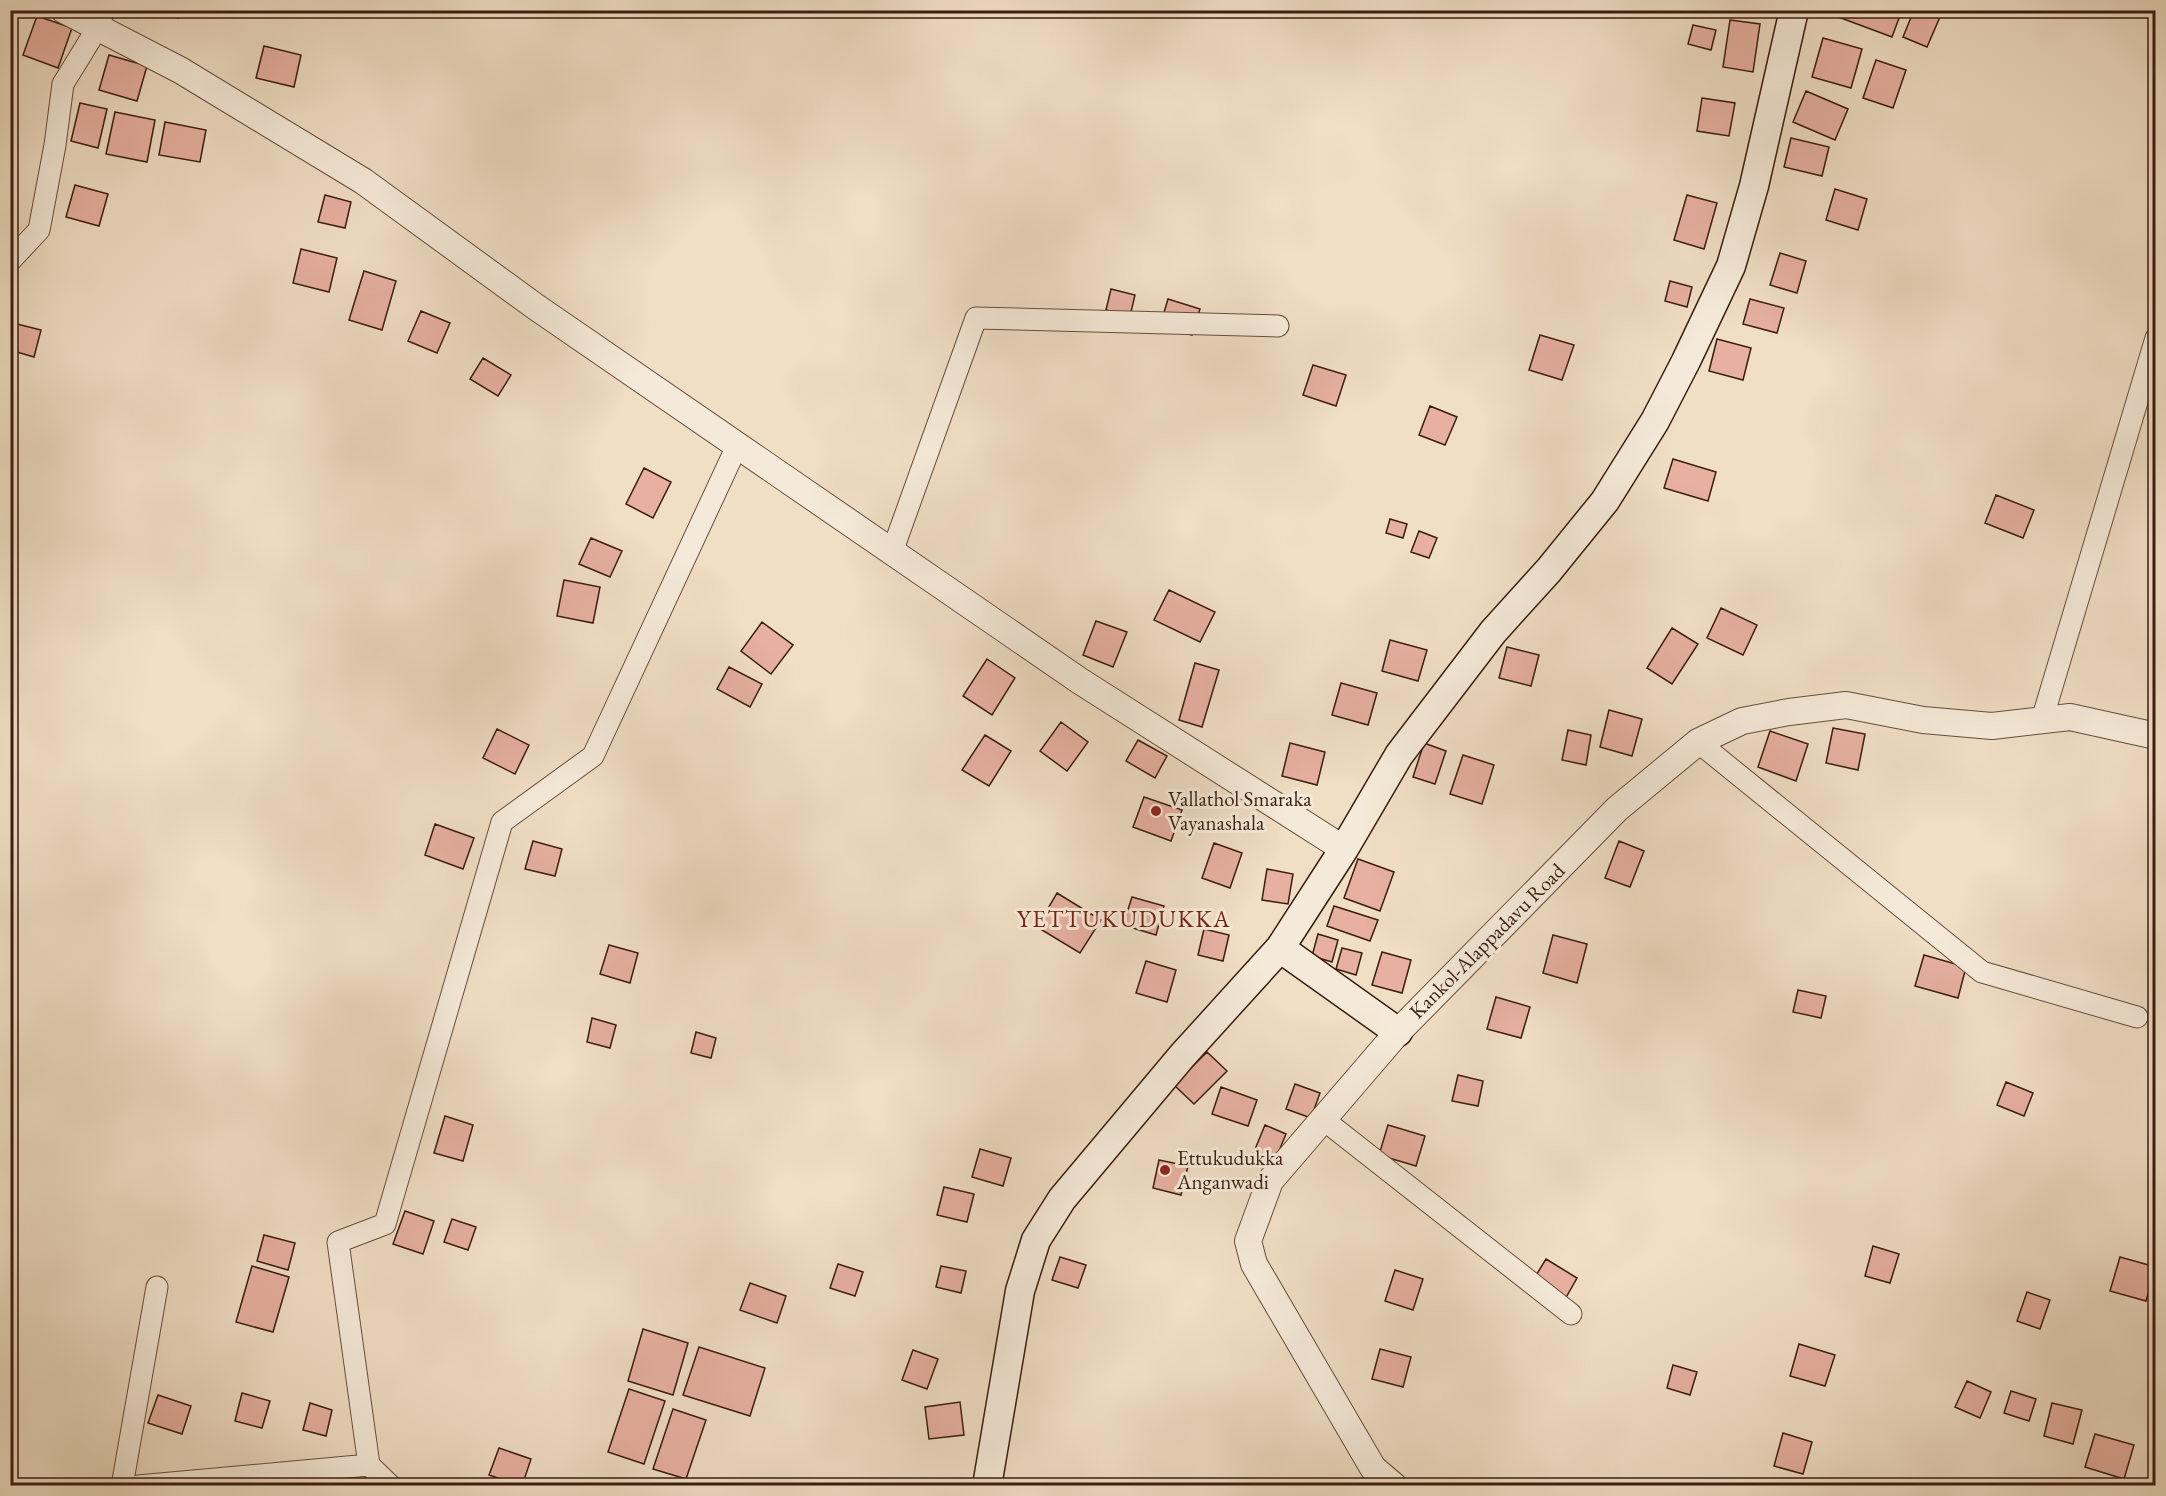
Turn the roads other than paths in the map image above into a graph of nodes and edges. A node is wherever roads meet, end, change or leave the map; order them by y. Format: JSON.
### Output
{"nodes":[{"id":1,"x":64,"y":10,"type":"edge"},
{"id":2,"x":1794,"y":10,"type":"edge"},
{"id":3,"x":101,"y":19,"type":"edge"},
{"id":4,"x":10,"y":261,"type":"edge"},
{"id":5,"x":1278,"y":326,"type":"dead end"},
{"id":6,"x":2156,"y":338,"type":"edge"},
{"id":7,"x":737,"y":446,"type":"junction"},
{"id":8,"x":892,"y":552,"type":"junction"},
{"id":9,"x":2042,"y":720,"type":"junction"},
{"id":10,"x":2156,"y":736,"type":"edge"},
{"id":11,"x":1698,"y":742,"type":"junction"},
{"id":12,"x":1344,"y":849,"type":"junction"},
{"id":13,"x":1280,"y":948,"type":"junction"},
{"id":14,"x":2137,"y":1017,"type":"dead end"},
{"id":15,"x":1398,"y":1032,"type":"junction"},
{"id":16,"x":1324,"y":1120,"type":"junction"},
{"id":17,"x":158,"y":1287,"type":"dead end"},
{"id":18,"x":1571,"y":1314,"type":"dead end"},
{"id":19,"x":369,"y":1465,"type":"junction"},
{"id":20,"x":122,"y":1485,"type":"edge"},
{"id":21,"x":138,"y":1485,"type":"edge"},
{"id":22,"x":391,"y":1485,"type":"edge"},
{"id":23,"x":987,"y":1485,"type":"edge"},
{"id":24,"x":1394,"y":1485,"type":"edge"}],
"edges":[{"from":1,"to":3,"type":"street"},
{"from":2,"to":12,"type":"main road"},
{"from":3,"to":4,"type":"street"},
{"from":3,"to":7,"type":"street"},
{"from":5,"to":8,"type":"street"},
{"from":6,"to":9,"type":"street"},
{"from":7,"to":8,"type":"street"},
{"from":7,"to":19,"type":"street"},
{"from":8,"to":12,"type":"street"},
{"from":9,"to":10,"type":"street","name":"Kankol-Alappadavu Road"},
{"from":9,"to":11,"type":"street","name":"Kankol-Alappadavu Road"},
{"from":11,"to":14,"type":"street"},
{"from":11,"to":15,"type":"street","name":"Kankol-Alappadavu Road"},
{"from":12,"to":13,"type":"main road"},
{"from":13,"to":15,"type":"main road","name":"Kankol-Alappadavu Road"},
{"from":13,"to":23,"type":"main road"},
{"from":15,"to":16,"type":"street"},
{"from":16,"to":18,"type":"street"},
{"from":16,"to":24,"type":"street"},
{"from":17,"to":20,"type":"street"},
{"from":19,"to":21,"type":"street"},
{"from":19,"to":22,"type":"street"}]}
